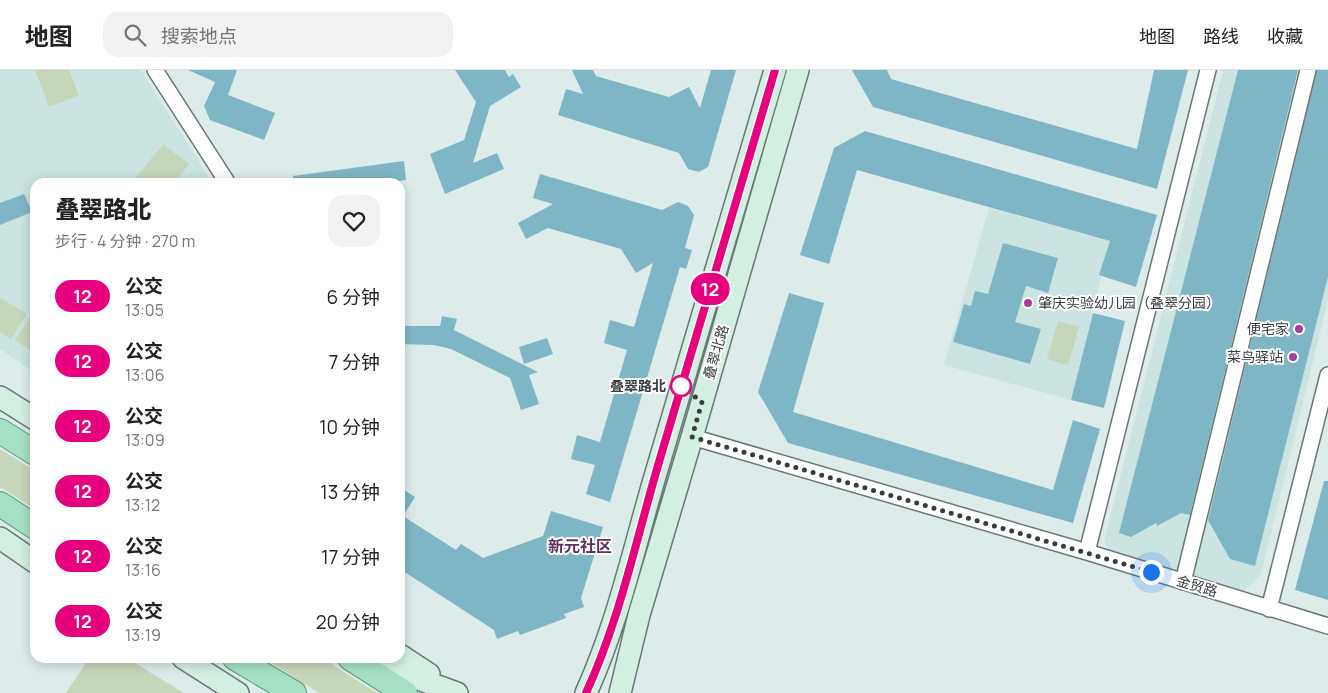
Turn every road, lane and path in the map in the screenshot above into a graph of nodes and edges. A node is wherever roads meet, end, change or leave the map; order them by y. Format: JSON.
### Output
{"nodes":[{"id":1,"x":155,"y":70,"type":"edge"},
{"id":2,"x":775,"y":70,"type":"edge"},
{"id":3,"x":798,"y":70,"type":"edge"},
{"id":4,"x":1208,"y":70,"type":"edge"},
{"id":5,"x":1308,"y":70,"type":"edge"},
{"id":6,"x":224,"y":178,"type":"edge"},
{"id":7,"x":1328,"y":375,"type":"edge"},
{"id":8,"x":0,"y":397,"type":"edge"},
{"id":9,"x":30,"y":416,"type":"edge"},
{"id":10,"x":0,"y":431,"type":"edge"},
{"id":11,"x":692,"y":437,"type":"junction"},
{"id":12,"x":30,"y":450,"type":"edge"},
{"id":13,"x":0,"y":504,"type":"edge"},
{"id":14,"x":30,"y":524,"type":"edge"},
{"id":15,"x":0,"y":538,"type":"edge"},
{"id":16,"x":1087,"y":552,"type":"junction"},
{"id":17,"x":30,"y":559,"type":"edge"},
{"id":18,"x":1183,"y":582,"type":"junction"},
{"id":19,"x":1270,"y":609,"type":"junction"},
{"id":20,"x":1328,"y":626,"type":"edge"},
{"id":21,"x":405,"y":658,"type":"edge"},
{"id":22,"x":191,"y":663,"type":"edge"},
{"id":23,"x":243,"y":663,"type":"edge"},
{"id":24,"x":358,"y":663,"type":"edge"},
{"id":25,"x":373,"y":663,"type":"edge"},
{"id":26,"x":597,"y":670,"type":"junction"},
{"id":27,"x":620,"y":690,"type":"edge"},
{"id":28,"x":238,"y":693,"type":"edge"},
{"id":29,"x":294,"y":693,"type":"edge"},
{"id":30,"x":404,"y":693,"type":"edge"},
{"id":31,"x":458,"y":693,"type":"edge"},
{"id":32,"x":586,"y":693,"type":"edge"}],
"edges":[{"from":1,"to":6,"type":"street"},
{"from":2,"to":26,"type":"main road","name":"叠翠北路"},
{"from":3,"to":11,"type":"main road","name":"叠翠北路"},
{"from":4,"to":16,"type":"street"},
{"from":5,"to":18,"type":"street"},
{"from":7,"to":19,"type":"street"},
{"from":8,"to":9,"type":"main road"},
{"from":10,"to":12,"type":"main road"},
{"from":11,"to":16,"type":"street","name":"金贸路"},
{"from":11,"to":27,"type":"main road","name":"叠翠北路"},
{"from":13,"to":14,"type":"main road"},
{"from":15,"to":17,"type":"main road"},
{"from":16,"to":18,"type":"street","name":"金贸路"},
{"from":18,"to":19,"type":"street","name":"金贸路"},
{"from":19,"to":20,"type":"street","name":"金贸路"},
{"from":21,"to":31,"type":"main road"},
{"from":22,"to":28,"type":"main road"},
{"from":23,"to":29,"type":"main road"},
{"from":24,"to":30,"type":"main road"},
{"from":25,"to":31,"type":"main road"},
{"from":26,"to":27,"type":"main road"},
{"from":26,"to":32,"type":"main road","name":"叠翠北路"}]}
